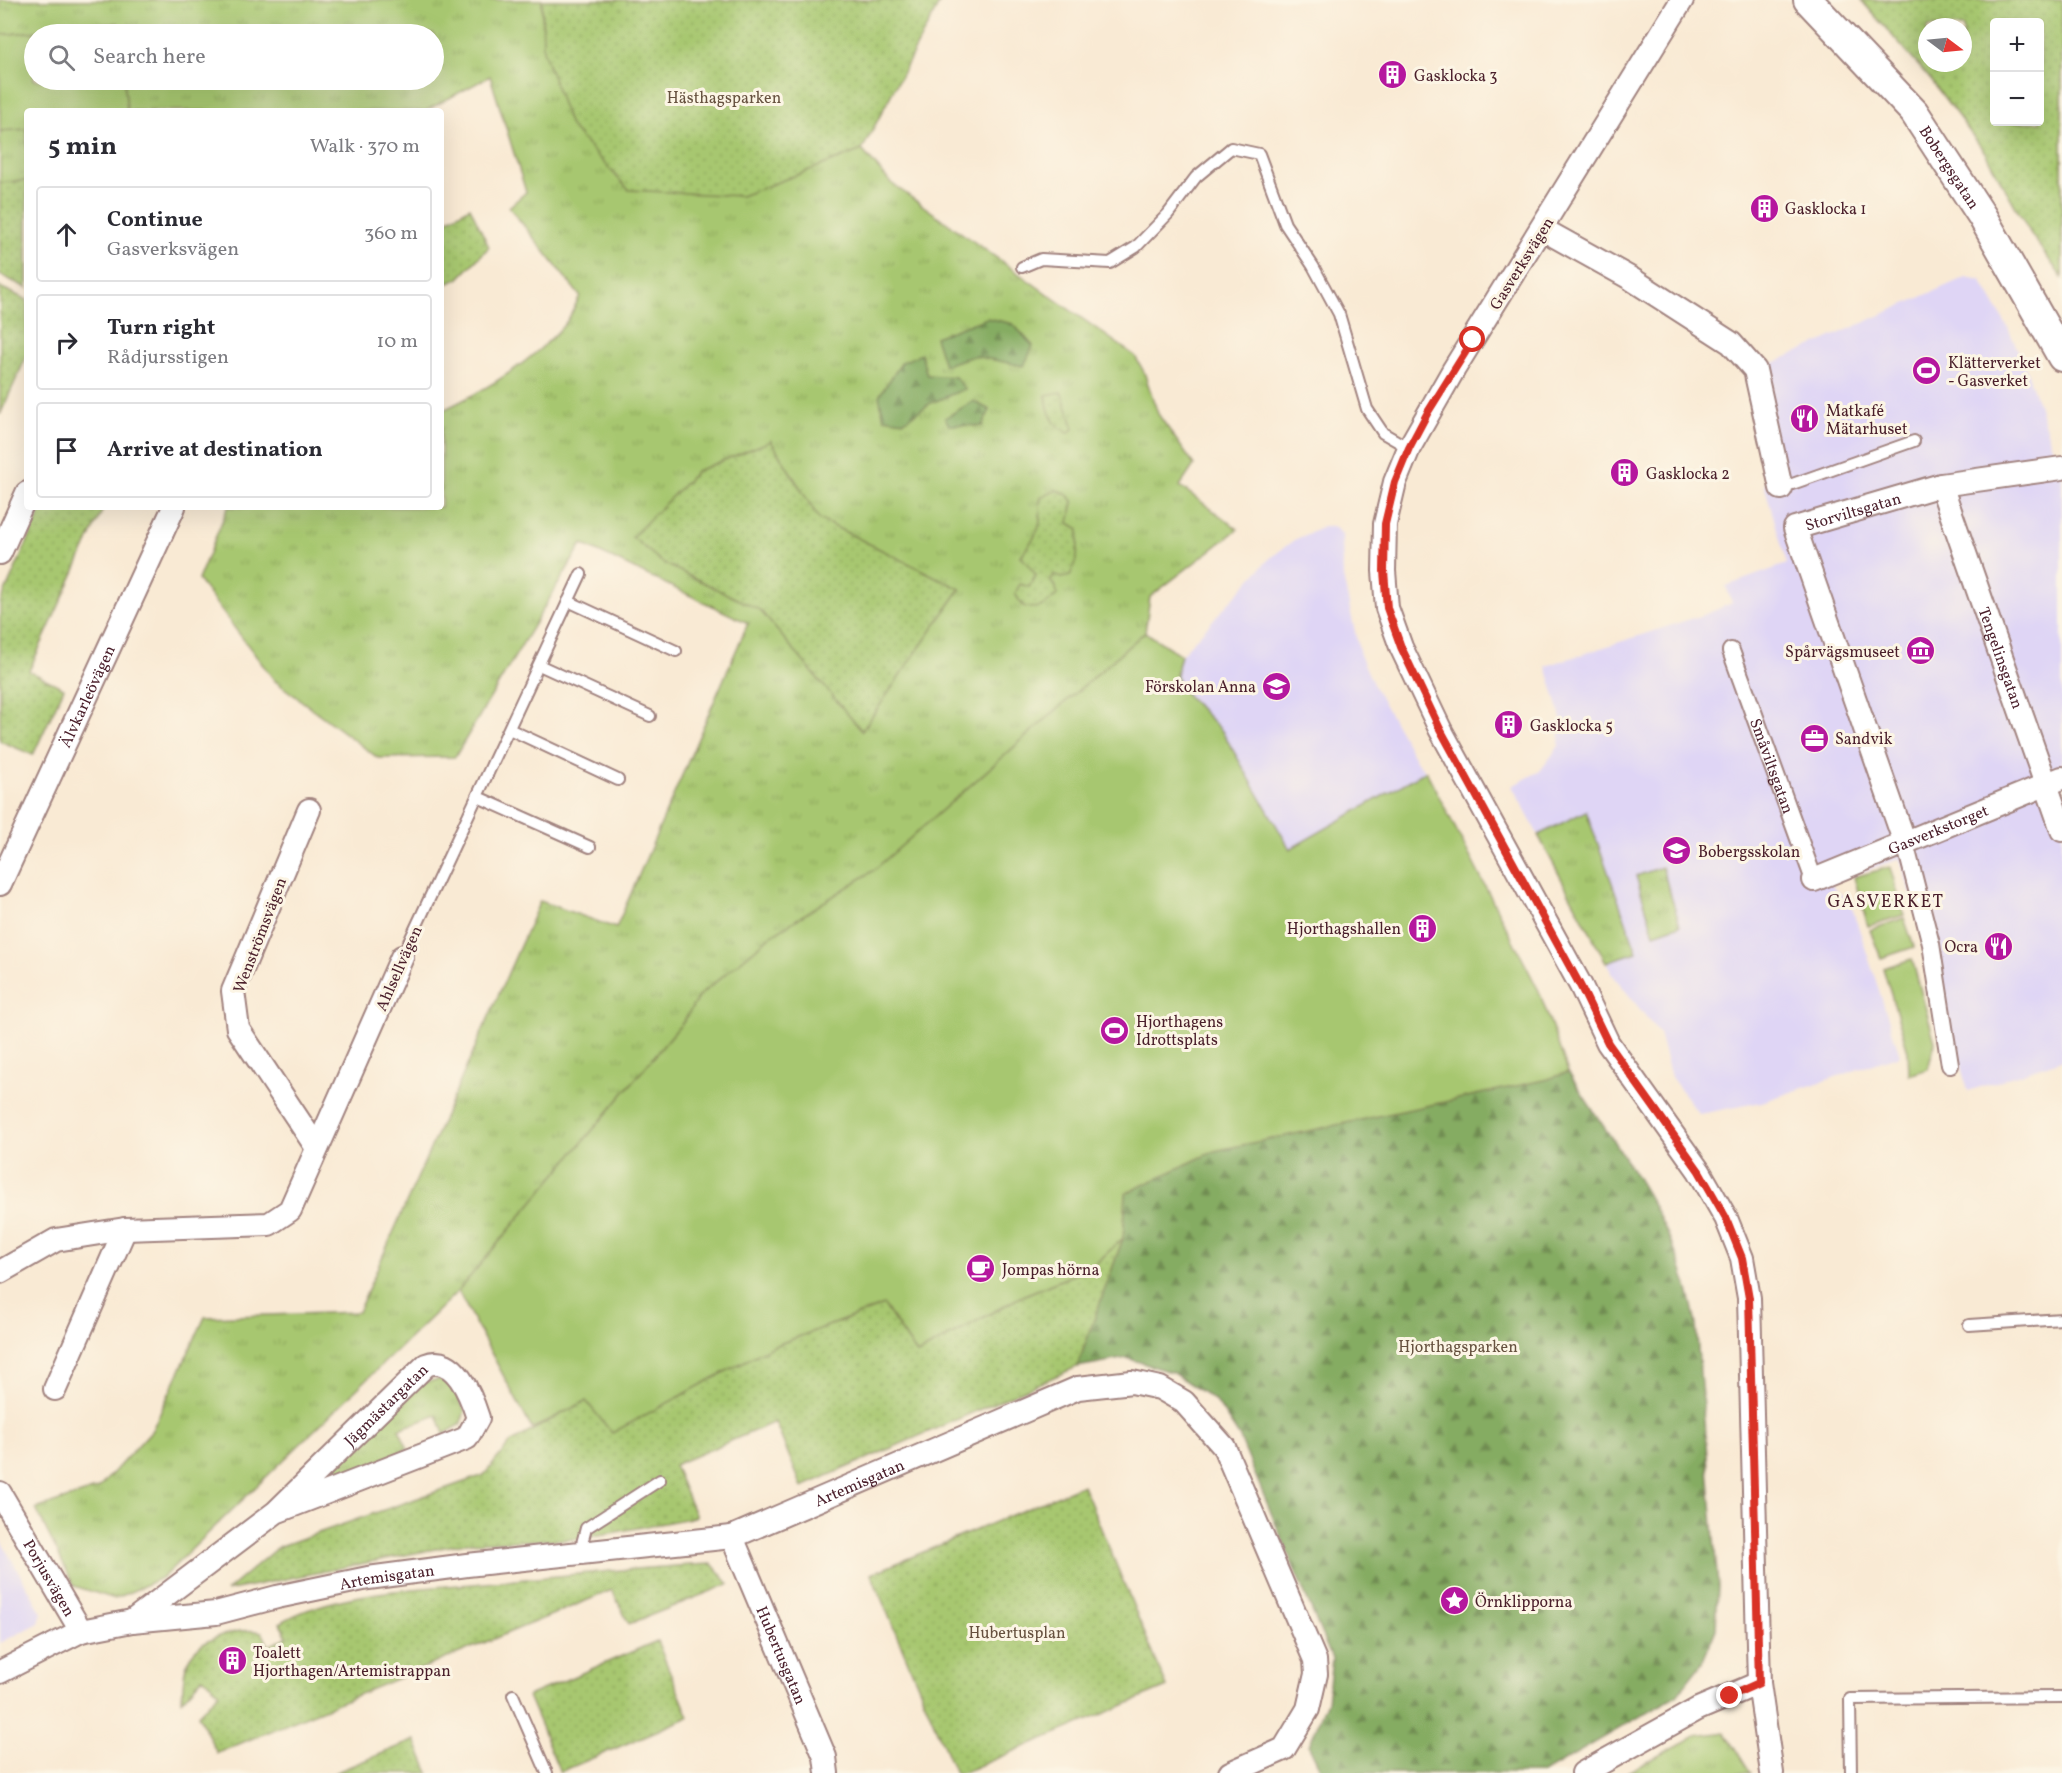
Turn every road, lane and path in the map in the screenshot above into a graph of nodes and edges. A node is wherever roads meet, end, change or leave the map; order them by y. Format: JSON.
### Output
{"nodes":[{"id":1,"x":1682,"y":0,"type":"edge"},
{"id":2,"x":1808,"y":0,"type":"edge"},
{"id":3,"x":1542,"y":229,"type":"junction"},
{"id":4,"x":1022,"y":267,"type":"dead end"},
{"id":5,"x":2062,"y":357,"type":"edge"},
{"id":6,"x":1914,"y":441,"type":"dead end"},
{"id":7,"x":1409,"y":448,"type":"junction"},
{"id":8,"x":2062,"y":468,"type":"edge"},
{"id":9,"x":1941,"y":484,"type":"junction"},
{"id":10,"x":1781,"y":488,"type":"joint"},
{"id":11,"x":24,"y":500,"type":"edge"},
{"id":12,"x":173,"y":510,"type":"edge"},
{"id":13,"x":0,"y":553,"type":"edge"},
{"id":14,"x":581,"y":574,"type":"dead end"},
{"id":15,"x":568,"y":601,"type":"junction"},
{"id":16,"x":676,"y":651,"type":"dead end"},
{"id":17,"x":1731,"y":651,"type":"dead end"},
{"id":18,"x":539,"y":665,"type":"junction"},
{"id":19,"x":650,"y":716,"type":"dead end"},
{"id":20,"x":509,"y":729,"type":"junction"},
{"id":21,"x":618,"y":780,"type":"dead end"},
{"id":22,"x":2054,"y":781,"type":"edge"},
{"id":23,"x":478,"y":797,"type":"junction"},
{"id":24,"x":309,"y":810,"type":"dead end"},
{"id":25,"x":2062,"y":830,"type":"edge"},
{"id":26,"x":1905,"y":843,"type":"junction"},
{"id":27,"x":590,"y":847,"type":"dead end"},
{"id":28,"x":1814,"y":880,"type":"joint"},
{"id":29,"x":0,"y":884,"type":"edge"},
{"id":30,"x":402,"y":957,"type":"joint"},
{"id":31,"x":1950,"y":1065,"type":"dead end"},
{"id":32,"x":317,"y":1148,"type":"junction"},
{"id":33,"x":125,"y":1229,"type":"junction"},
{"id":34,"x":0,"y":1272,"type":"edge"},
{"id":35,"x":2062,"y":1319,"type":"edge"},
{"id":36,"x":1969,"y":1325,"type":"dead end"},
{"id":37,"x":55,"y":1389,"type":"dead end"},
{"id":38,"x":660,"y":1480,"type":"dead end"},
{"id":39,"x":0,"y":1493,"type":"edge"},
{"id":40,"x":276,"y":1512,"type":"junction"},
{"id":41,"x":732,"y":1538,"type":"junction"},
{"id":42,"x":579,"y":1555,"type":"junction"},
{"id":43,"x":132,"y":1621,"type":"junction"},
{"id":44,"x":81,"y":1631,"type":"junction"},
{"id":45,"x":0,"y":1672,"type":"edge"},
{"id":46,"x":1759,"y":1683,"type":"junction"},
{"id":47,"x":513,"y":1695,"type":"dead end"},
{"id":48,"x":2062,"y":1697,"type":"edge"},
{"id":49,"x":547,"y":1773,"type":"edge"},
{"id":50,"x":827,"y":1773,"type":"edge"},
{"id":51,"x":1230,"y":1773,"type":"edge"},
{"id":52,"x":1583,"y":1773,"type":"edge"},
{"id":53,"x":1772,"y":1773,"type":"edge"},
{"id":54,"x":1851,"y":1773,"type":"edge"}],
"edges":[{"from":1,"to":3,"type":"street","name":"Gasverksvägen"},
{"from":2,"to":5,"type":"street","name":"Bobergsgatan"},
{"from":3,"to":7,"type":"street","name":"Gasverksvägen"},
{"from":3,"to":10,"type":"street"},
{"from":4,"to":7,"type":"lane"},
{"from":6,"to":10,"type":"lane"},
{"from":7,"to":46,"type":"street","name":"Gasverksvägen"},
{"from":8,"to":9,"type":"street","name":"Storviltsgatan"},
{"from":9,"to":22,"type":"street","name":"Tengelinsgatan"},
{"from":9,"to":26,"type":"street","name":"Storviltsgatan"},
{"from":11,"to":13,"type":"street"},
{"from":12,"to":29,"type":"street","name":"Älvkarleövägen"},
{"from":14,"to":15,"type":"lane","name":"Ahlsellvägen"},
{"from":15,"to":16,"type":"lane"},
{"from":15,"to":18,"type":"lane","name":"Ahlsellvägen"},
{"from":17,"to":28,"type":"street","name":"Småviltsgatan"},
{"from":18,"to":19,"type":"lane"},
{"from":18,"to":20,"type":"lane","name":"Ahlsellvägen"},
{"from":20,"to":21,"type":"lane"},
{"from":20,"to":23,"type":"lane","name":"Ahlsellvägen"},
{"from":22,"to":25,"type":"street","name":"Tengelinsgatan"},
{"from":22,"to":26,"type":"street","name":"Gasverkstorget"},
{"from":23,"to":27,"type":"lane"},
{"from":23,"to":30,"type":"lane","name":"Ahlsellvägen"},
{"from":24,"to":32,"type":"street","name":"Wenströmsvägen"},
{"from":26,"to":28,"type":"street","name":"Gasverkstorget"},
{"from":26,"to":31,"type":"street"},
{"from":30,"to":32,"type":"street","name":"Ahlsellvägen"},
{"from":32,"to":33,"type":"street","name":"Ahlsellvägen"},
{"from":33,"to":34,"type":"street","name":"Ahlsellvägen"},
{"from":33,"to":37,"type":"street"},
{"from":35,"to":36,"type":"lane"},
{"from":38,"to":42,"type":"lane"},
{"from":39,"to":44,"type":"street","name":"Porjusvägen"},
{"from":40,"to":40,"type":"street","name":"Jägmästargatan"},
{"from":40,"to":43,"type":"street","name":"Jägmästargatan"},
{"from":41,"to":42,"type":"street","name":"Artemisgatan"},
{"from":41,"to":50,"type":"street","name":"Hubertusgatan"},
{"from":41,"to":51,"type":"street","name":"Artemisgatan"},
{"from":42,"to":43,"type":"street","name":"Artemisgatan"},
{"from":43,"to":44,"type":"street","name":"Artemisgatan"},
{"from":44,"to":45,"type":"street"},
{"from":46,"to":52,"type":"street"},
{"from":46,"to":53,"type":"street","name":"Gasverksvägen"},
{"from":47,"to":49,"type":"lane"},
{"from":48,"to":54,"type":"lane"}]}
